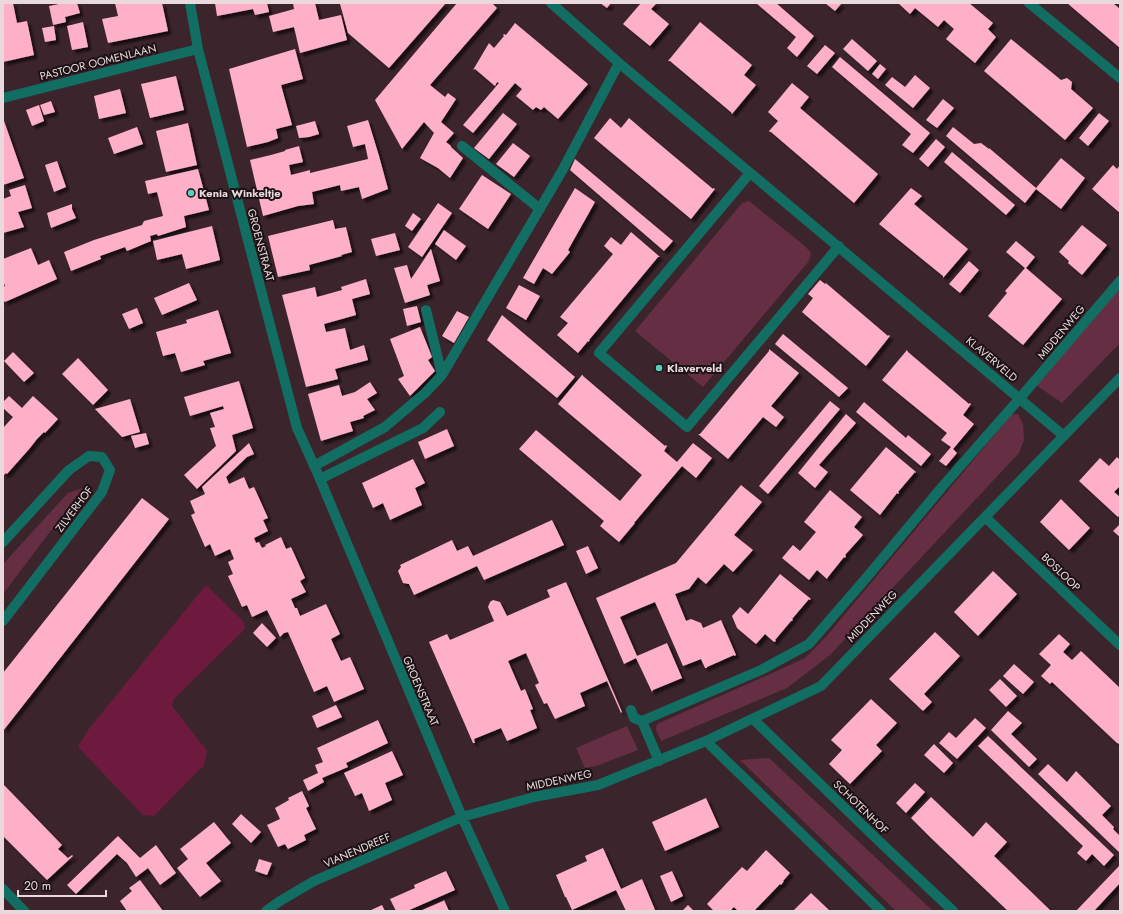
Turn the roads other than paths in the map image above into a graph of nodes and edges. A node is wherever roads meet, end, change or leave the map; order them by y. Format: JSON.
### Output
{"nodes":[{"id":1,"x":190,"y":3,"type":"edge"},
{"id":2,"x":551,"y":3,"type":"edge"},
{"id":3,"x":1029,"y":3,"type":"edge"},
{"id":4,"x":198,"y":49,"type":"junction"},
{"id":5,"x":619,"y":63,"type":"junction"},
{"id":6,"x":1120,"y":78,"type":"edge"},
{"id":7,"x":3,"y":98,"type":"edge"},
{"id":8,"x":462,"y":146,"type":"dead end"},
{"id":9,"x":750,"y":173,"type":"junction"},
{"id":10,"x":540,"y":209,"type":"junction"},
{"id":11,"x":838,"y":246,"type":"junction"},
{"id":12,"x":1120,"y":281,"type":"edge"},
{"id":13,"x":426,"y":310,"type":"dead end"},
{"id":14,"x":442,"y":375,"type":"junction"},
{"id":15,"x":1120,"y":378,"type":"edge"},
{"id":16,"x":1020,"y":398,"type":"junction"},
{"id":17,"x":440,"y":412,"type":"dead end"},
{"id":18,"x":1064,"y":436,"type":"junction"},
{"id":19,"x":314,"y":466,"type":"junction"},
{"id":20,"x":320,"y":479,"type":"junction"},
{"id":21,"x":985,"y":517,"type":"junction"},
{"id":22,"x":3,"y":542,"type":"edge"},
{"id":23,"x":3,"y":621,"type":"edge"},
{"id":24,"x":1120,"y":645,"type":"edge"},
{"id":25,"x":631,"y":710,"type":"dead end"},
{"id":26,"x":753,"y":719,"type":"junction"},
{"id":27,"x":642,"y":721,"type":"junction"},
{"id":28,"x":706,"y":741,"type":"junction"},
{"id":29,"x":659,"y":760,"type":"junction"},
{"id":30,"x":462,"y":817,"type":"junction"},
{"id":31,"x":3,"y":888,"type":"edge"},
{"id":32,"x":24,"y":911,"type":"edge"},
{"id":33,"x":266,"y":911,"type":"edge"},
{"id":34,"x":505,"y":911,"type":"edge"},
{"id":35,"x":881,"y":911,"type":"edge"},
{"id":36,"x":953,"y":911,"type":"edge"}],
"edges":[{"from":1,"to":4,"type":"street","name":"GROENSTRAAT"},
{"from":2,"to":5,"type":"street","name":"KLAVERVELD"},
{"from":3,"to":6,"type":"street"},
{"from":4,"to":7,"type":"street","name":"PASTOOR OOMENLAAN"},
{"from":4,"to":19,"type":"street","name":"GROENSTRAAT"},
{"from":5,"to":9,"type":"street","name":"KLAVERVELD"},
{"from":5,"to":10,"type":"street"},
{"from":8,"to":10,"type":"street"},
{"from":9,"to":11,"type":"street","name":"KLAVERVELD"},
{"from":9,"to":11,"type":"street"},
{"from":10,"to":14,"type":"street"},
{"from":11,"to":16,"type":"street","name":"KLAVERVELD"},
{"from":12,"to":16,"type":"street","name":"MIDDENWEG"},
{"from":13,"to":14,"type":"street"},
{"from":14,"to":19,"type":"street"},
{"from":15,"to":18,"type":"street","name":"MIDDENWEG"},
{"from":16,"to":18,"type":"street"},
{"from":16,"to":27,"type":"street","name":"MIDDENWEG"},
{"from":17,"to":20,"type":"street"},
{"from":18,"to":21,"type":"street","name":"MIDDENWEG"},
{"from":19,"to":20,"type":"street","name":"GROENSTRAAT"},
{"from":20,"to":30,"type":"street","name":"GROENSTRAAT"},
{"from":21,"to":24,"type":"street","name":"BOSLOOP"},
{"from":21,"to":26,"type":"street","name":"MIDDENWEG"},
{"from":22,"to":23,"type":"street","name":"ZILVERHOF"},
{"from":25,"to":27,"type":"street"},
{"from":26,"to":28,"type":"street","name":"MIDDENWEG"},
{"from":26,"to":36,"type":"street","name":"SCHOTENHOF"},
{"from":27,"to":29,"type":"street"},
{"from":28,"to":29,"type":"street","name":"MIDDENWEG"},
{"from":28,"to":35,"type":"street"},
{"from":29,"to":30,"type":"street","name":"MIDDENWEG"},
{"from":30,"to":33,"type":"street","name":"VIANENDREEF"},
{"from":30,"to":34,"type":"street","name":"GROENSTRAAT"},
{"from":31,"to":32,"type":"street"}]}
